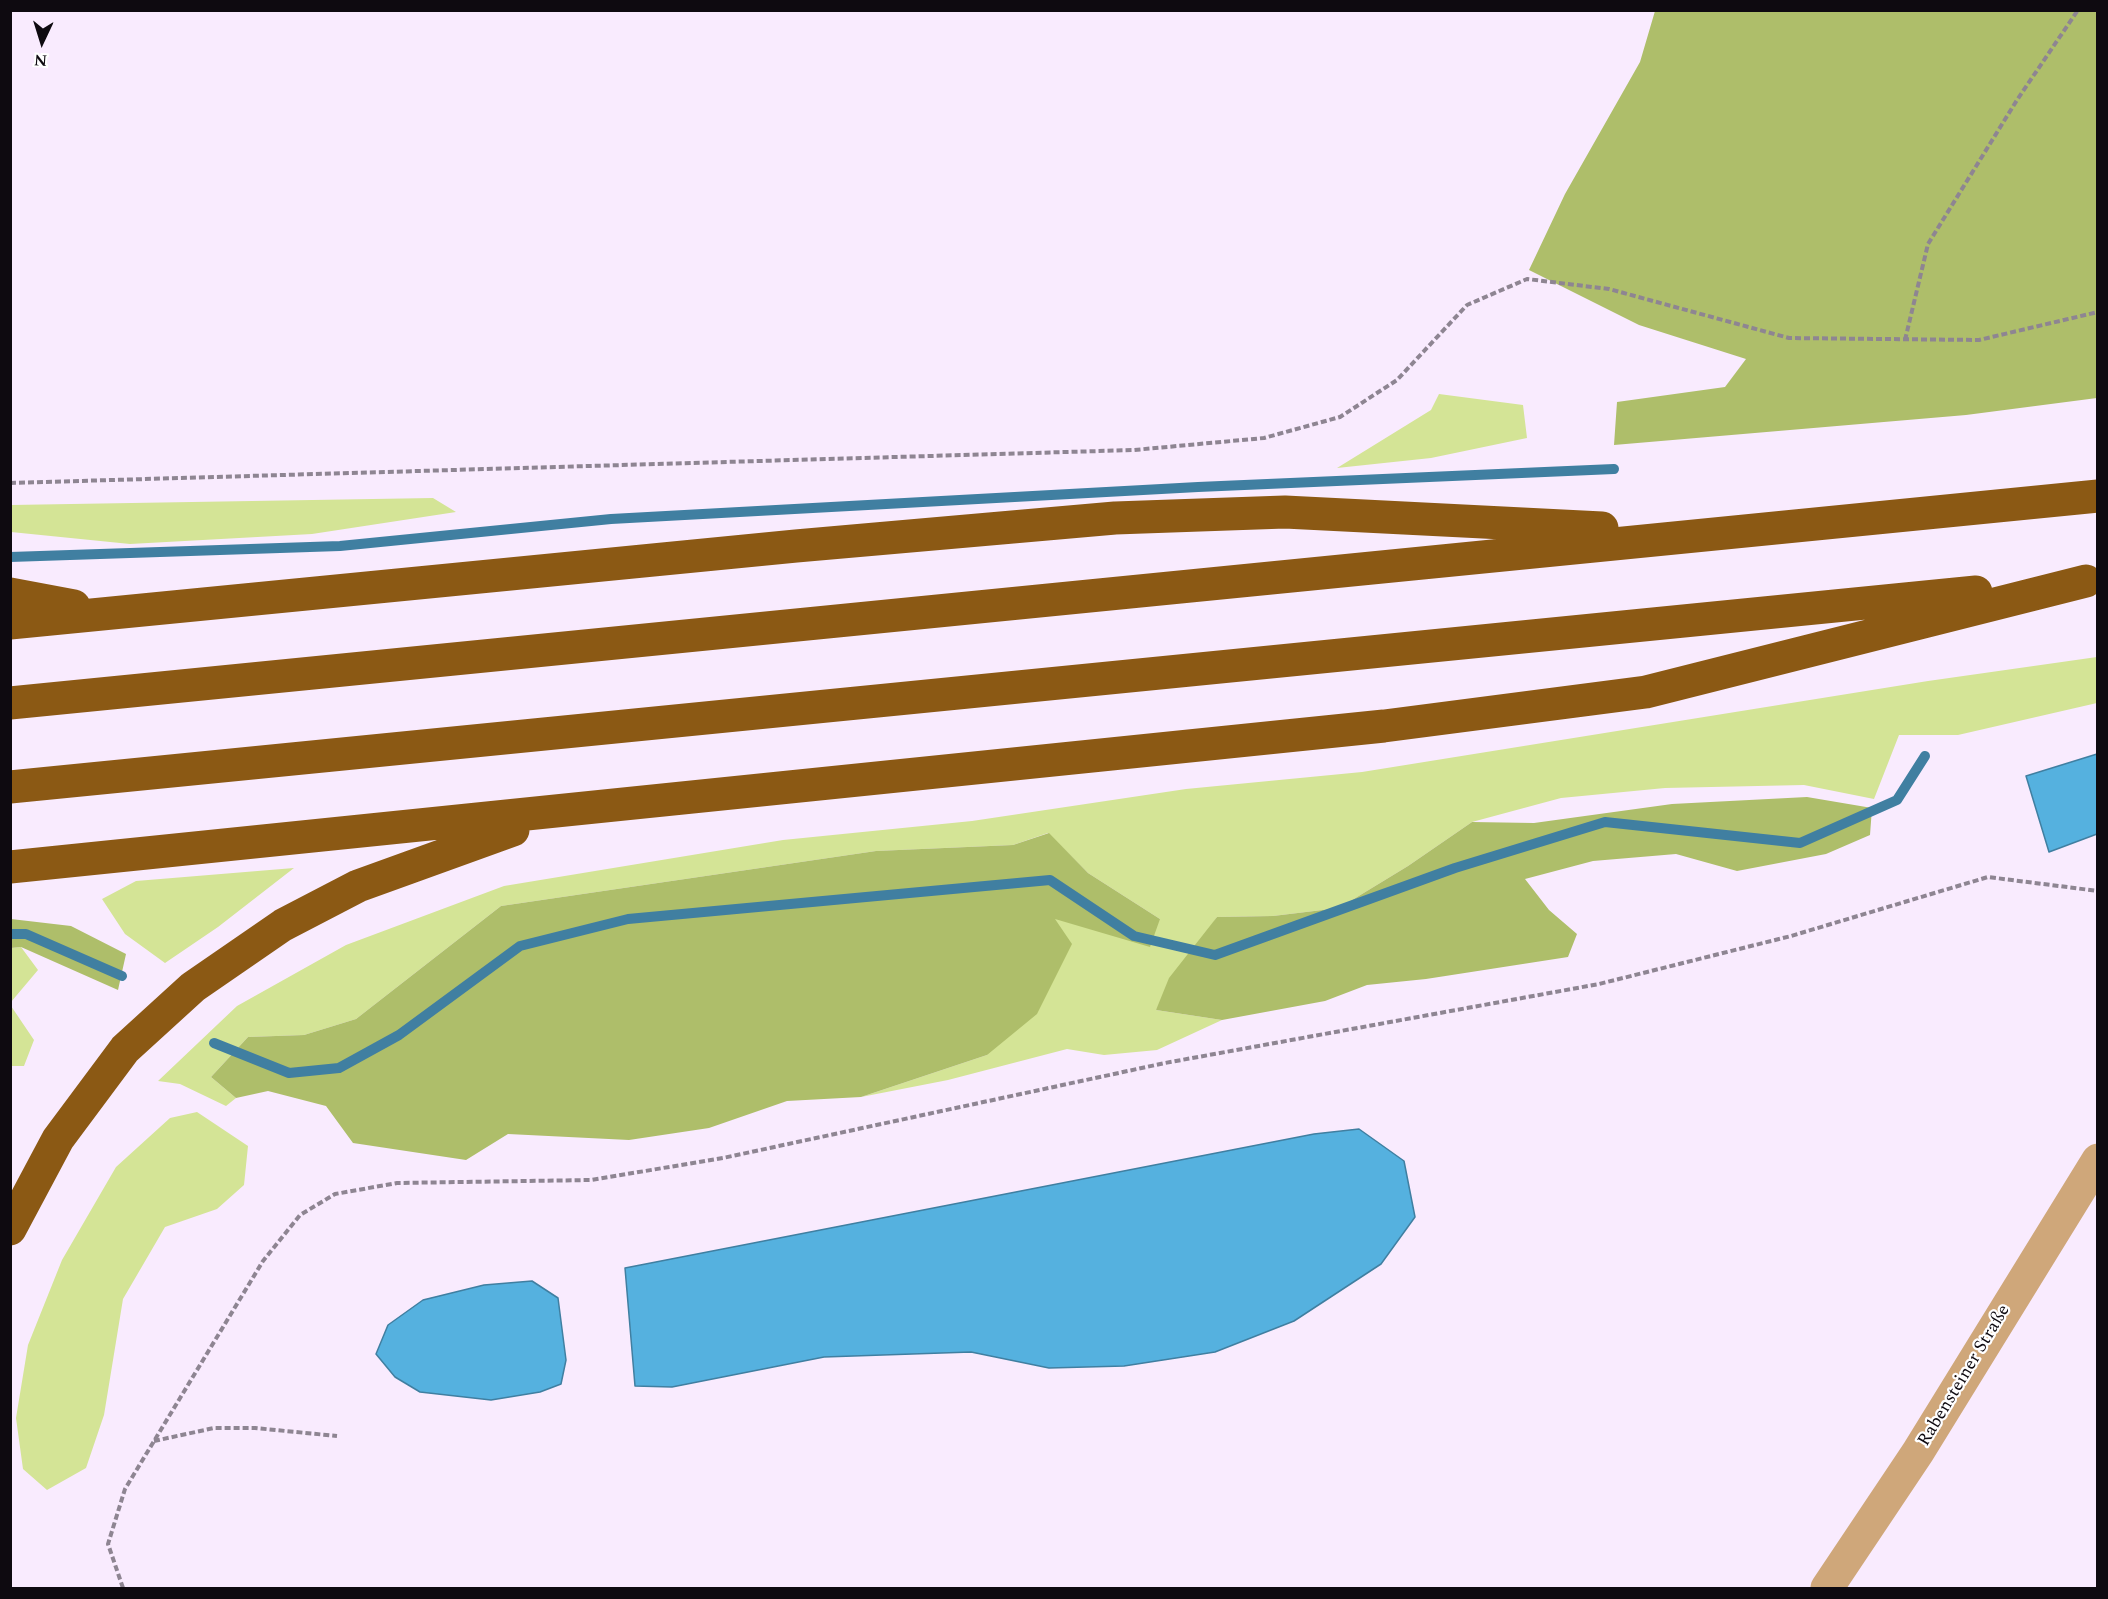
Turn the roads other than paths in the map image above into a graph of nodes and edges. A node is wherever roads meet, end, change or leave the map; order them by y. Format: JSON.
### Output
{"nodes":[{"id":1,"x":2097,"y":496,"type":"edge"},
{"id":2,"x":1712,"y":534,"type":"junction"},
{"id":3,"x":2092,"y":580,"type":"edge"},
{"id":4,"x":10,"y":594,"type":"edge"},
{"id":5,"x":112,"y":613,"type":"junction"},
{"id":6,"x":10,"y":623,"type":"edge"},
{"id":7,"x":10,"y":703,"type":"edge"},
{"id":8,"x":10,"y":787,"type":"edge"},
{"id":9,"x":558,"y":813,"type":"junction"},
{"id":10,"x":10,"y":867,"type":"edge"},
{"id":11,"x":2097,"y":1160,"type":"edge"},
{"id":12,"x":10,"y":1229,"type":"edge"},
{"id":13,"x":1827,"y":1588,"type":"edge"}],
"edges":[{"from":1,"to":2,"type":"highway"},
{"from":2,"to":5,"type":"highway"},
{"from":2,"to":7,"type":"highway"},
{"from":3,"to":8,"type":"highway"},
{"from":3,"to":9,"type":"highway"},
{"from":4,"to":5,"type":"highway"},
{"from":5,"to":6,"type":"highway"},
{"from":9,"to":10,"type":"highway"},
{"from":9,"to":12,"type":"highway"},
{"from":11,"to":13,"type":"street","name":"Rabensteiner Straße"}]}
